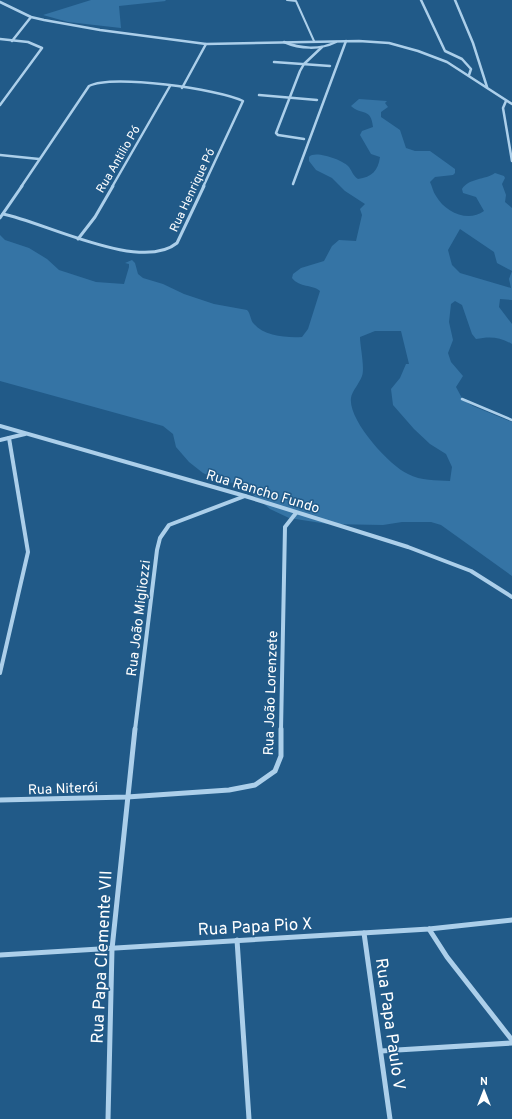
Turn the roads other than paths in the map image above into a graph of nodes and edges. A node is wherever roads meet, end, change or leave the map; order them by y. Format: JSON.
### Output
{"nodes":[{"id":1,"x":287,"y":0,"type":"edge"},
{"id":2,"x":421,"y":0,"type":"edge"},
{"id":3,"x":455,"y":0,"type":"edge"},
{"id":4,"x":0,"y":2,"type":"edge"},
{"id":5,"x":31,"y":17,"type":"junction"},
{"id":6,"x":0,"y":39,"type":"edge"},
{"id":7,"x":12,"y":41,"type":"junction"},
{"id":8,"x":283,"y":41,"type":"junction"},
{"id":9,"x":314,"y":41,"type":"junction"},
{"id":10,"x":337,"y":41,"type":"junction"},
{"id":11,"x":346,"y":41,"type":"junction"},
{"id":12,"x":206,"y":44,"type":"junction"},
{"id":13,"x":322,"y":47,"type":"junction"},
{"id":14,"x":274,"y":62,"type":"dead end"},
{"id":15,"x":304,"y":64,"type":"junction"},
{"id":16,"x":330,"y":66,"type":"dead end"},
{"id":17,"x":469,"y":75,"type":"junction"},
{"id":18,"x":170,"y":86,"type":"junction"},
{"id":19,"x":487,"y":87,"type":"junction"},
{"id":20,"x":182,"y":88,"type":"junction"},
{"id":21,"x":259,"y":95,"type":"dead end"},
{"id":22,"x":288,"y":98,"type":"junction"},
{"id":23,"x":317,"y":100,"type":"dead end"},
{"id":24,"x":506,"y":101,"type":"junction"},
{"id":25,"x":512,"y":104,"type":"edge"},
{"id":26,"x":0,"y":105,"type":"edge"},
{"id":27,"x":304,"y":139,"type":"dead end"},
{"id":28,"x":0,"y":155,"type":"edge"},
{"id":29,"x":39,"y":159,"type":"junction"},
{"id":30,"x":512,"y":161,"type":"edge"},
{"id":31,"x":293,"y":184,"type":"dead end"},
{"id":32,"x":3,"y":214,"type":"junction"},
{"id":33,"x":0,"y":218,"type":"edge"},
{"id":34,"x":78,"y":239,"type":"junction"},
{"id":35,"x":462,"y":399,"type":"dead end"},
{"id":36,"x":512,"y":420,"type":"edge"},
{"id":37,"x":0,"y":426,"type":"edge"},
{"id":38,"x":26,"y":434,"type":"junction"},
{"id":39,"x":9,"y":438,"type":"junction"},
{"id":40,"x":0,"y":440,"type":"edge"},
{"id":41,"x":245,"y":496,"type":"junction"},
{"id":42,"x":296,"y":513,"type":"junction"},
{"id":43,"x":512,"y":597,"type":"edge"},
{"id":44,"x":0,"y":674,"type":"edge"},
{"id":45,"x":127,"y":797,"type":"junction"},
{"id":46,"x":0,"y":800,"type":"edge"},
{"id":47,"x":512,"y":920,"type":"edge"},
{"id":48,"x":429,"y":929,"type":"junction"},
{"id":49,"x":364,"y":933,"type":"junction"},
{"id":50,"x":238,"y":940,"type":"junction"},
{"id":51,"x":112,"y":949,"type":"junction"},
{"id":52,"x":0,"y":956,"type":"edge"},
{"id":53,"x":512,"y":1042,"type":"edge"},
{"id":54,"x":381,"y":1051,"type":"junction"},
{"id":55,"x":108,"y":1119,"type":"edge"},
{"id":56,"x":249,"y":1119,"type":"edge"},
{"id":57,"x":390,"y":1119,"type":"edge"}],
"edges":[{"from":1,"to":9,"type":"lane"},
{"from":2,"to":17,"type":"street"},
{"from":3,"to":19,"type":"street"},
{"from":4,"to":5,"type":"street"},
{"from":5,"to":7,"type":"street"},
{"from":5,"to":12,"type":"street"},
{"from":6,"to":7,"type":"street"},
{"from":7,"to":26,"type":"street"},
{"from":8,"to":9,"type":"street"},
{"from":8,"to":12,"type":"street"},
{"from":8,"to":13,"type":"street"},
{"from":9,"to":10,"type":"street"},
{"from":10,"to":11,"type":"street"},
{"from":10,"to":13,"type":"street"},
{"from":11,"to":17,"type":"street"},
{"from":11,"to":31,"type":"street"},
{"from":12,"to":20,"type":"street"},
{"from":13,"to":15,"type":"street"},
{"from":14,"to":15,"type":"street"},
{"from":15,"to":16,"type":"street"},
{"from":15,"to":22,"type":"street"},
{"from":17,"to":19,"type":"street"},
{"from":18,"to":20,"type":"street"},
{"from":18,"to":29,"type":"street"},
{"from":18,"to":34,"type":"street","name":"Rua Antilio Pó"},
{"from":19,"to":24,"type":"street"},
{"from":20,"to":34,"type":"street","name":"Rua Henrique Pó"},
{"from":21,"to":22,"type":"street"},
{"from":22,"to":23,"type":"street"},
{"from":22,"to":27,"type":"street"},
{"from":24,"to":25,"type":"street"},
{"from":24,"to":30,"type":"street"},
{"from":28,"to":29,"type":"street"},
{"from":29,"to":32,"type":"street"},
{"from":32,"to":33,"type":"street"},
{"from":32,"to":34,"type":"street","name":"Rua Henrique Pó"},
{"from":35,"to":36,"type":"lane"},
{"from":37,"to":38,"type":"street","name":"Rua Rancho Fundo"},
{"from":38,"to":39,"type":"street"},
{"from":38,"to":41,"type":"street","name":"Rua Rancho Fundo"},
{"from":39,"to":40,"type":"street"},
{"from":39,"to":44,"type":"street"},
{"from":41,"to":42,"type":"street","name":"Rua Rancho Fundo"},
{"from":41,"to":45,"type":"street","name":"Rua João Migliozzi"},
{"from":42,"to":43,"type":"street","name":"Rua Rancho Fundo"},
{"from":42,"to":45,"type":"street","name":"Rua João Lorenzete"},
{"from":45,"to":46,"type":"street","name":"Rua Niterói"},
{"from":45,"to":51,"type":"street","name":"Rua Papa Clemente VII"},
{"from":47,"to":48,"type":"street","name":"Rua Papa Pio X"},
{"from":48,"to":49,"type":"street","name":"Rua Papa Pio X"},
{"from":48,"to":53,"type":"street"},
{"from":49,"to":50,"type":"street","name":"Rua Papa Pio X"},
{"from":49,"to":54,"type":"street","name":"Rua Papa Paulo V"},
{"from":50,"to":51,"type":"street","name":"Rua Papa Pio X"},
{"from":50,"to":56,"type":"street"},
{"from":51,"to":52,"type":"street","name":"Rua Papa Pio X"},
{"from":51,"to":55,"type":"street","name":"Rua Papa Clemente VII"},
{"from":53,"to":54,"type":"street"},
{"from":54,"to":57,"type":"street","name":"Rua Papa Paulo V"}]}
